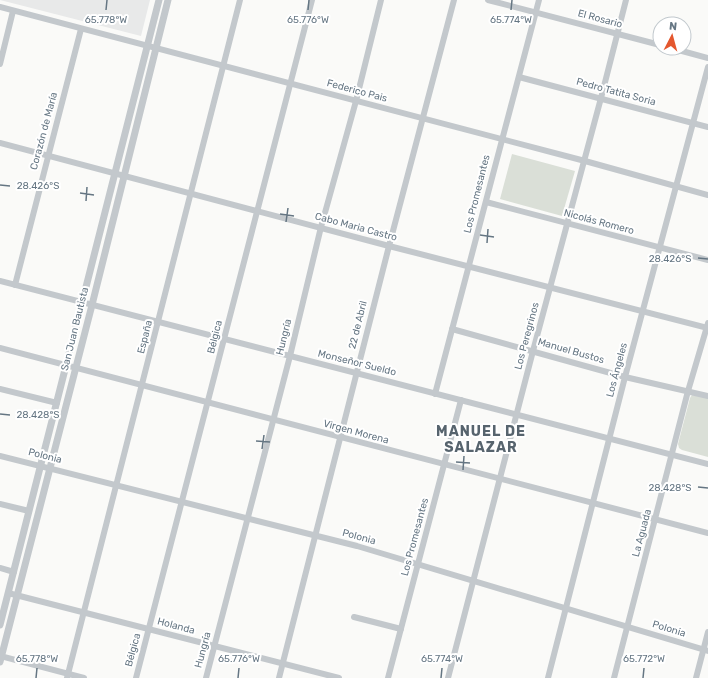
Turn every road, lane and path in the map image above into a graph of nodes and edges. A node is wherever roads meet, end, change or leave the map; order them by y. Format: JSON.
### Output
{"nodes":[{"id":1,"x":159,"y":0,"type":"edge"},
{"id":2,"x":168,"y":0,"type":"edge"},
{"id":3,"x":240,"y":0,"type":"edge"},
{"id":4,"x":312,"y":0,"type":"edge"},
{"id":5,"x":381,"y":0,"type":"edge"},
{"id":6,"x":454,"y":0,"type":"edge"},
{"id":7,"x":488,"y":0,"type":"edge"},
{"id":8,"x":539,"y":0,"type":"edge"},
{"id":9,"x":626,"y":0,"type":"edge"},
{"id":10,"x":0,"y":7,"type":"edge"},
{"id":11,"x":14,"y":11,"type":"junction"},
{"id":12,"x":536,"y":12,"type":"junction"},
{"id":13,"x":82,"y":29,"type":"junction"},
{"id":14,"x":617,"y":34,"type":"junction"},
{"id":15,"x":652,"y":43,"type":"edge"},
{"id":16,"x":148,"y":46,"type":"junction"},
{"id":17,"x":155,"y":49,"type":"junction"},
{"id":18,"x":692,"y":54,"type":"edge"},
{"id":19,"x":708,"y":58,"type":"edge"},
{"id":20,"x":0,"y":64,"type":"edge"},
{"id":21,"x":223,"y":66,"type":"junction"},
{"id":22,"x":708,"y":68,"type":"edge"},
{"id":23,"x":519,"y":77,"type":"junction"},
{"id":24,"x":290,"y":84,"type":"junction"},
{"id":25,"x":601,"y":98,"type":"junction"},
{"id":26,"x":356,"y":101,"type":"junction"},
{"id":27,"x":423,"y":118,"type":"junction"},
{"id":28,"x":693,"y":123,"type":"junction"},
{"id":29,"x":708,"y":127,"type":"edge"},
{"id":30,"x":502,"y":139,"type":"junction"},
{"id":31,"x":0,"y":143,"type":"edge"},
{"id":32,"x":48,"y":156,"type":"junction"},
{"id":33,"x":585,"y":161,"type":"junction"},
{"id":34,"x":115,"y":174,"type":"junction"},
{"id":35,"x":123,"y":176,"type":"junction"},
{"id":36,"x":676,"y":186,"type":"junction"},
{"id":37,"x":191,"y":193,"type":"junction"},
{"id":38,"x":708,"y":195,"type":"edge"},
{"id":39,"x":486,"y":202,"type":"junction"},
{"id":40,"x":257,"y":210,"type":"junction"},
{"id":41,"x":567,"y":224,"type":"junction"},
{"id":42,"x":322,"y":227,"type":"junction"},
{"id":43,"x":389,"y":246,"type":"junction"},
{"id":44,"x":660,"y":248,"type":"junction"},
{"id":45,"x":708,"y":260,"type":"edge"},
{"id":46,"x":469,"y":266,"type":"junction"},
{"id":47,"x":0,"y":281,"type":"edge"},
{"id":48,"x":15,"y":285,"type":"junction"},
{"id":49,"x":551,"y":287,"type":"junction"},
{"id":50,"x":83,"y":302,"type":"junction"},
{"id":51,"x":92,"y":305,"type":"junction"},
{"id":52,"x":643,"y":311,"type":"junction"},
{"id":53,"x":159,"y":322,"type":"junction"},
{"id":54,"x":708,"y":326,"type":"edge"},
{"id":55,"x":452,"y":329,"type":"junction"},
{"id":56,"x":224,"y":339,"type":"junction"},
{"id":57,"x":0,"y":348,"type":"edge"},
{"id":58,"x":533,"y":351,"type":"junction"},
{"id":59,"x":290,"y":356,"type":"junction"},
{"id":60,"x":66,"y":367,"type":"junction"},
{"id":61,"x":75,"y":369,"type":"junction"},
{"id":62,"x":356,"y":373,"type":"junction"},
{"id":63,"x":625,"y":377,"type":"junction"},
{"id":64,"x":142,"y":386,"type":"junction"},
{"id":65,"x":0,"y":389,"type":"edge"},
{"id":66,"x":688,"y":391,"type":"junction"},
{"id":67,"x":435,"y":394,"type":"junction"},
{"id":68,"x":708,"y":396,"type":"edge"},
{"id":69,"x":461,"y":400,"type":"junction"},
{"id":70,"x":57,"y":403,"type":"junction"},
{"id":71,"x":208,"y":403,"type":"junction"},
{"id":72,"x":517,"y":415,"type":"junction"},
{"id":73,"x":273,"y":420,"type":"junction"},
{"id":74,"x":340,"y":438,"type":"junction"},
{"id":75,"x":610,"y":439,"type":"junction"},
{"id":76,"x":672,"y":455,"type":"junction"},
{"id":77,"x":0,"y":456,"type":"edge"},
{"id":78,"x":708,"y":464,"type":"edge"},
{"id":79,"x":444,"y":465,"type":"junction"},
{"id":80,"x":41,"y":466,"type":"junction"},
{"id":81,"x":50,"y":468,"type":"junction"},
{"id":82,"x":500,"y":479,"type":"junction"},
{"id":83,"x":117,"y":485,"type":"junction"},
{"id":84,"x":182,"y":502,"type":"junction"},
{"id":85,"x":593,"y":503,"type":"junction"},
{"id":86,"x":0,"y":504,"type":"edge"},
{"id":87,"x":29,"y":511,"type":"junction"},
{"id":88,"x":247,"y":518,"type":"junction"},
{"id":89,"x":656,"y":520,"type":"junction"},
{"id":90,"x":708,"y":533,"type":"edge"},
{"id":91,"x":315,"y":536,"type":"junction"},
{"id":92,"x":418,"y":564,"type":"junction"},
{"id":93,"x":0,"y":568,"type":"edge"},
{"id":94,"x":14,"y":572,"type":"junction"},
{"id":95,"x":474,"y":581,"type":"junction"},
{"id":96,"x":8,"y":593,"type":"junction"},
{"id":97,"x":17,"y":595,"type":"junction"},
{"id":98,"x":566,"y":608,"type":"junction"},
{"id":99,"x":84,"y":612,"type":"junction"},
{"id":100,"x":354,"y":617,"type":"dead end"},
{"id":101,"x":0,"y":625,"type":"edge"},
{"id":102,"x":628,"y":627,"type":"junction"},
{"id":103,"x":149,"y":629,"type":"junction"},
{"id":104,"x":401,"y":629,"type":"junction"},
{"id":105,"x":708,"y":632,"type":"edge"},
{"id":106,"x":214,"y":646,"type":"junction"},
{"id":107,"x":706,"y":650,"type":"edge"},
{"id":108,"x":0,"y":658,"type":"edge"},
{"id":109,"x":282,"y":664,"type":"junction"},
{"id":110,"x":68,"y":676,"type":"edge"},
{"id":111,"x":84,"y":678,"type":"edge"},
{"id":112,"x":136,"y":678,"type":"edge"},
{"id":113,"x":206,"y":678,"type":"edge"},
{"id":114,"x":279,"y":678,"type":"edge"},
{"id":115,"x":339,"y":678,"type":"edge"},
{"id":116,"x":388,"y":678,"type":"edge"},
{"id":117,"x":448,"y":678,"type":"edge"},
{"id":118,"x":548,"y":678,"type":"edge"},
{"id":119,"x":614,"y":678,"type":"edge"},
{"id":120,"x":696,"y":678,"type":"edge"}],
"edges":[{"from":1,"to":16,"type":"street","name":"San Juan Bautista"},
{"from":2,"to":17,"type":"street","name":"San Juan Bautista"},
{"from":3,"to":21,"type":"street","name":"España"},
{"from":4,"to":24,"type":"street","name":"Bélgica"},
{"from":5,"to":26,"type":"street","name":"Hungría"},
{"from":6,"to":27,"type":"street","name":"22 de Abril"},
{"from":7,"to":12,"type":"street","name":"El Rosario"},
{"from":8,"to":12,"type":"street","name":"Los Promesantes"},
{"from":9,"to":14,"type":"street","name":"Los Peregrinos"},
{"from":10,"to":11,"type":"street","name":"Federico Pais"},
{"from":11,"to":13,"type":"street","name":"Federico Pais"},
{"from":11,"to":20,"type":"street"},
{"from":12,"to":14,"type":"street","name":"El Rosario"},
{"from":12,"to":23,"type":"street","name":"Los Promesantes"},
{"from":13,"to":16,"type":"street","name":"Federico Pais"},
{"from":13,"to":32,"type":"street","name":"Corazón de María"},
{"from":14,"to":15,"type":"street","name":"El Rosario"},
{"from":14,"to":25,"type":"street","name":"Los Peregrinos"},
{"from":16,"to":17,"type":"street","name":"Federico Pais"},
{"from":16,"to":34,"type":"street","name":"San Juan Bautista"},
{"from":17,"to":21,"type":"street","name":"Federico Pais"},
{"from":17,"to":35,"type":"street","name":"San Juan Bautista"},
{"from":18,"to":19,"type":"street"},
{"from":21,"to":24,"type":"street","name":"Federico Pais"},
{"from":21,"to":37,"type":"street","name":"España"},
{"from":22,"to":28,"type":"street","name":"Los Ángeles"},
{"from":23,"to":25,"type":"street","name":"Pedro Tatita Soria"},
{"from":23,"to":30,"type":"street","name":"Los Promesantes"},
{"from":24,"to":26,"type":"street","name":"Federico Pais"},
{"from":24,"to":40,"type":"street","name":"Bélgica"},
{"from":25,"to":28,"type":"street","name":"Pedro Tatita Soria"},
{"from":25,"to":33,"type":"street","name":"Los Peregrinos"},
{"from":26,"to":27,"type":"street","name":"Federico Pais"},
{"from":26,"to":42,"type":"street","name":"Hungría"},
{"from":27,"to":30,"type":"street","name":"Federico Pais"},
{"from":27,"to":43,"type":"street","name":"22 de Abril"},
{"from":28,"to":29,"type":"street","name":"Pedro Tatita Soria"},
{"from":28,"to":36,"type":"street","name":"Los Ángeles"},
{"from":30,"to":33,"type":"street","name":"Federico Pais"},
{"from":30,"to":39,"type":"street","name":"Los Promesantes"},
{"from":31,"to":32,"type":"street","name":"Cabo Maria Castro"},
{"from":32,"to":34,"type":"street","name":"Cabo Maria Castro"},
{"from":32,"to":48,"type":"street","name":"Corazón de María"},
{"from":33,"to":36,"type":"street","name":"Federico Pais"},
{"from":33,"to":41,"type":"street","name":"Los Peregrinos"},
{"from":34,"to":35,"type":"street","name":"Cabo Maria Castro"},
{"from":34,"to":50,"type":"street","name":"San Juan Bautista"},
{"from":35,"to":37,"type":"street","name":"Cabo Maria Castro"},
{"from":35,"to":51,"type":"street","name":"San Juan Bautista"},
{"from":36,"to":38,"type":"street","name":"Federico Pais"},
{"from":36,"to":44,"type":"street","name":"Los Ángeles"},
{"from":37,"to":40,"type":"street","name":"Cabo Maria Castro"},
{"from":37,"to":53,"type":"street","name":"España"},
{"from":39,"to":41,"type":"street","name":"Nicolás Romero"},
{"from":39,"to":46,"type":"street","name":"Los Promesantes"},
{"from":40,"to":42,"type":"street","name":"Cabo Maria Castro"},
{"from":40,"to":56,"type":"street","name":"Bélgica"},
{"from":41,"to":44,"type":"street","name":"Nicolás Romero"},
{"from":41,"to":49,"type":"street","name":"Los Peregrinos"},
{"from":42,"to":43,"type":"street","name":"Cabo Maria Castro"},
{"from":42,"to":59,"type":"street","name":"Hungría"},
{"from":43,"to":46,"type":"street","name":"Cabo Maria Castro"},
{"from":43,"to":62,"type":"street","name":"22 de Abril"},
{"from":44,"to":45,"type":"street","name":"Nicolás Romero"},
{"from":44,"to":52,"type":"street","name":"Los Ángeles"},
{"from":46,"to":49,"type":"street","name":"Cabo Maria Castro"},
{"from":46,"to":55,"type":"street","name":"Los Promesantes"},
{"from":47,"to":48,"type":"street","name":"Monseñor Sueldo"},
{"from":48,"to":50,"type":"street","name":"Monseñor Sueldo"},
{"from":49,"to":52,"type":"street","name":"Cabo Maria Castro"},
{"from":49,"to":58,"type":"street","name":"Los Peregrinos"},
{"from":50,"to":51,"type":"street","name":"Monseñor Sueldo"},
{"from":50,"to":60,"type":"street","name":"San Juan Bautista"},
{"from":51,"to":53,"type":"street","name":"Monseñor Sueldo"},
{"from":51,"to":61,"type":"street","name":"San Juan Bautista"},
{"from":52,"to":54,"type":"street","name":"Cabo Maria Castro"},
{"from":52,"to":63,"type":"street","name":"Los Ángeles"},
{"from":53,"to":56,"type":"street","name":"Monseñor Sueldo"},
{"from":53,"to":64,"type":"street","name":"España"},
{"from":54,"to":66,"type":"street","name":"La Aguada"},
{"from":55,"to":58,"type":"street","name":"Manuel Bustos"},
{"from":55,"to":67,"type":"street","name":"Los Promesantes"},
{"from":56,"to":59,"type":"street","name":"Monseñor Sueldo"},
{"from":56,"to":71,"type":"street","name":"Bélgica"},
{"from":57,"to":60,"type":"street","name":"Virgen Morena"},
{"from":58,"to":63,"type":"street","name":"Manuel Bustos"},
{"from":58,"to":72,"type":"street","name":"Los Peregrinos"},
{"from":59,"to":62,"type":"street","name":"Monseñor Sueldo"},
{"from":59,"to":73,"type":"street","name":"Hungría"},
{"from":60,"to":61,"type":"street","name":"Virgen Morena"},
{"from":60,"to":70,"type":"street","name":"San Juan Bautista"},
{"from":61,"to":64,"type":"street","name":"Virgen Morena"},
{"from":61,"to":81,"type":"street","name":"San Juan Bautista"},
{"from":62,"to":67,"type":"street","name":"Monseñor Sueldo"},
{"from":62,"to":74,"type":"street","name":"22 de Abril"},
{"from":63,"to":66,"type":"street","name":"Manuel Bustos"},
{"from":63,"to":75,"type":"street","name":"Los Ángeles"},
{"from":64,"to":71,"type":"street","name":"Virgen Morena"},
{"from":64,"to":83,"type":"street","name":"España"},
{"from":65,"to":70,"type":"street"},
{"from":66,"to":68,"type":"street","name":"Manuel Bustos"},
{"from":66,"to":76,"type":"street","name":"La Aguada"},
{"from":67,"to":69,"type":"street","name":"Monseñor Sueldo"},
{"from":69,"to":72,"type":"street","name":"Monseñor Sueldo"},
{"from":69,"to":79,"type":"street","name":"Los Promesantes"},
{"from":70,"to":80,"type":"street","name":"San Juan Bautista"},
{"from":71,"to":73,"type":"street","name":"Virgen Morena"},
{"from":71,"to":84,"type":"street","name":"Bélgica"},
{"from":72,"to":75,"type":"street","name":"Monseñor Sueldo"},
{"from":72,"to":82,"type":"street","name":"Los Peregrinos"},
{"from":73,"to":74,"type":"street","name":"Virgen Morena"},
{"from":73,"to":88,"type":"street","name":"Hungría"},
{"from":74,"to":79,"type":"street","name":"Virgen Morena"},
{"from":74,"to":91,"type":"street","name":"22 de Abril"},
{"from":75,"to":76,"type":"street","name":"Monseñor Sueldo"},
{"from":75,"to":85,"type":"street","name":"Los Ángeles"},
{"from":76,"to":78,"type":"street","name":"Monseñor Sueldo"},
{"from":76,"to":89,"type":"street","name":"La Aguada"},
{"from":77,"to":80,"type":"street","name":"Polonia"},
{"from":79,"to":82,"type":"street","name":"Virgen Morena"},
{"from":79,"to":92,"type":"street","name":"Los Promesantes"},
{"from":80,"to":81,"type":"street","name":"Polonia"},
{"from":80,"to":87,"type":"street","name":"San Juan Bautista"},
{"from":81,"to":83,"type":"street","name":"Polonia"},
{"from":81,"to":97,"type":"street","name":"San Juan Bautista"},
{"from":82,"to":85,"type":"street","name":"Virgen Morena"},
{"from":82,"to":95,"type":"street","name":"Los Peregrinos"},
{"from":83,"to":84,"type":"street","name":"Polonia"},
{"from":83,"to":99,"type":"street","name":"España"},
{"from":84,"to":88,"type":"street","name":"Polonia"},
{"from":84,"to":103,"type":"street","name":"Bélgica"},
{"from":85,"to":89,"type":"street","name":"Virgen Morena"},
{"from":85,"to":98,"type":"street","name":"Los Ángeles"},
{"from":86,"to":87,"type":"street"},
{"from":87,"to":94,"type":"street","name":"San Juan Bautista"},
{"from":88,"to":91,"type":"street","name":"Polonia"},
{"from":88,"to":106,"type":"street","name":"Hungría"},
{"from":89,"to":90,"type":"street","name":"Virgen Morena"},
{"from":89,"to":102,"type":"street","name":"La Aguada"},
{"from":91,"to":92,"type":"street","name":"Polonia"},
{"from":91,"to":109,"type":"street","name":"22 de Abril"},
{"from":92,"to":95,"type":"street","name":"Polonia"},
{"from":92,"to":104,"type":"street","name":"Los Promesantes"},
{"from":93,"to":94,"type":"street"},
{"from":94,"to":96,"type":"street","name":"San Juan Bautista"},
{"from":95,"to":98,"type":"street","name":"Polonia"},
{"from":95,"to":117,"type":"street","name":"Los Peregrinos"},
{"from":96,"to":97,"type":"street","name":"Holanda"},
{"from":96,"to":101,"type":"street","name":"San Juan Bautista"},
{"from":97,"to":99,"type":"street","name":"Holanda"},
{"from":97,"to":108,"type":"street","name":"San Juan Bautista"},
{"from":98,"to":102,"type":"street","name":"Polonia"},
{"from":98,"to":118,"type":"street","name":"Los Ángeles"},
{"from":99,"to":103,"type":"street","name":"Holanda"},
{"from":99,"to":110,"type":"street","name":"España"},
{"from":100,"to":104,"type":"street"},
{"from":102,"to":107,"type":"street","name":"Polonia"},
{"from":102,"to":119,"type":"street","name":"La Aguada"},
{"from":103,"to":106,"type":"street","name":"Holanda"},
{"from":103,"to":112,"type":"street","name":"Bélgica"},
{"from":104,"to":116,"type":"street","name":"Los Promesantes"},
{"from":105,"to":107,"type":"street"},
{"from":106,"to":109,"type":"street","name":"Holanda"},
{"from":106,"to":113,"type":"street","name":"Hungría"},
{"from":107,"to":120,"type":"street"},
{"from":108,"to":110,"type":"street"},
{"from":109,"to":114,"type":"street","name":"22 de Abril"},
{"from":109,"to":115,"type":"street","name":"Holanda"},
{"from":110,"to":111,"type":"street"}]}
